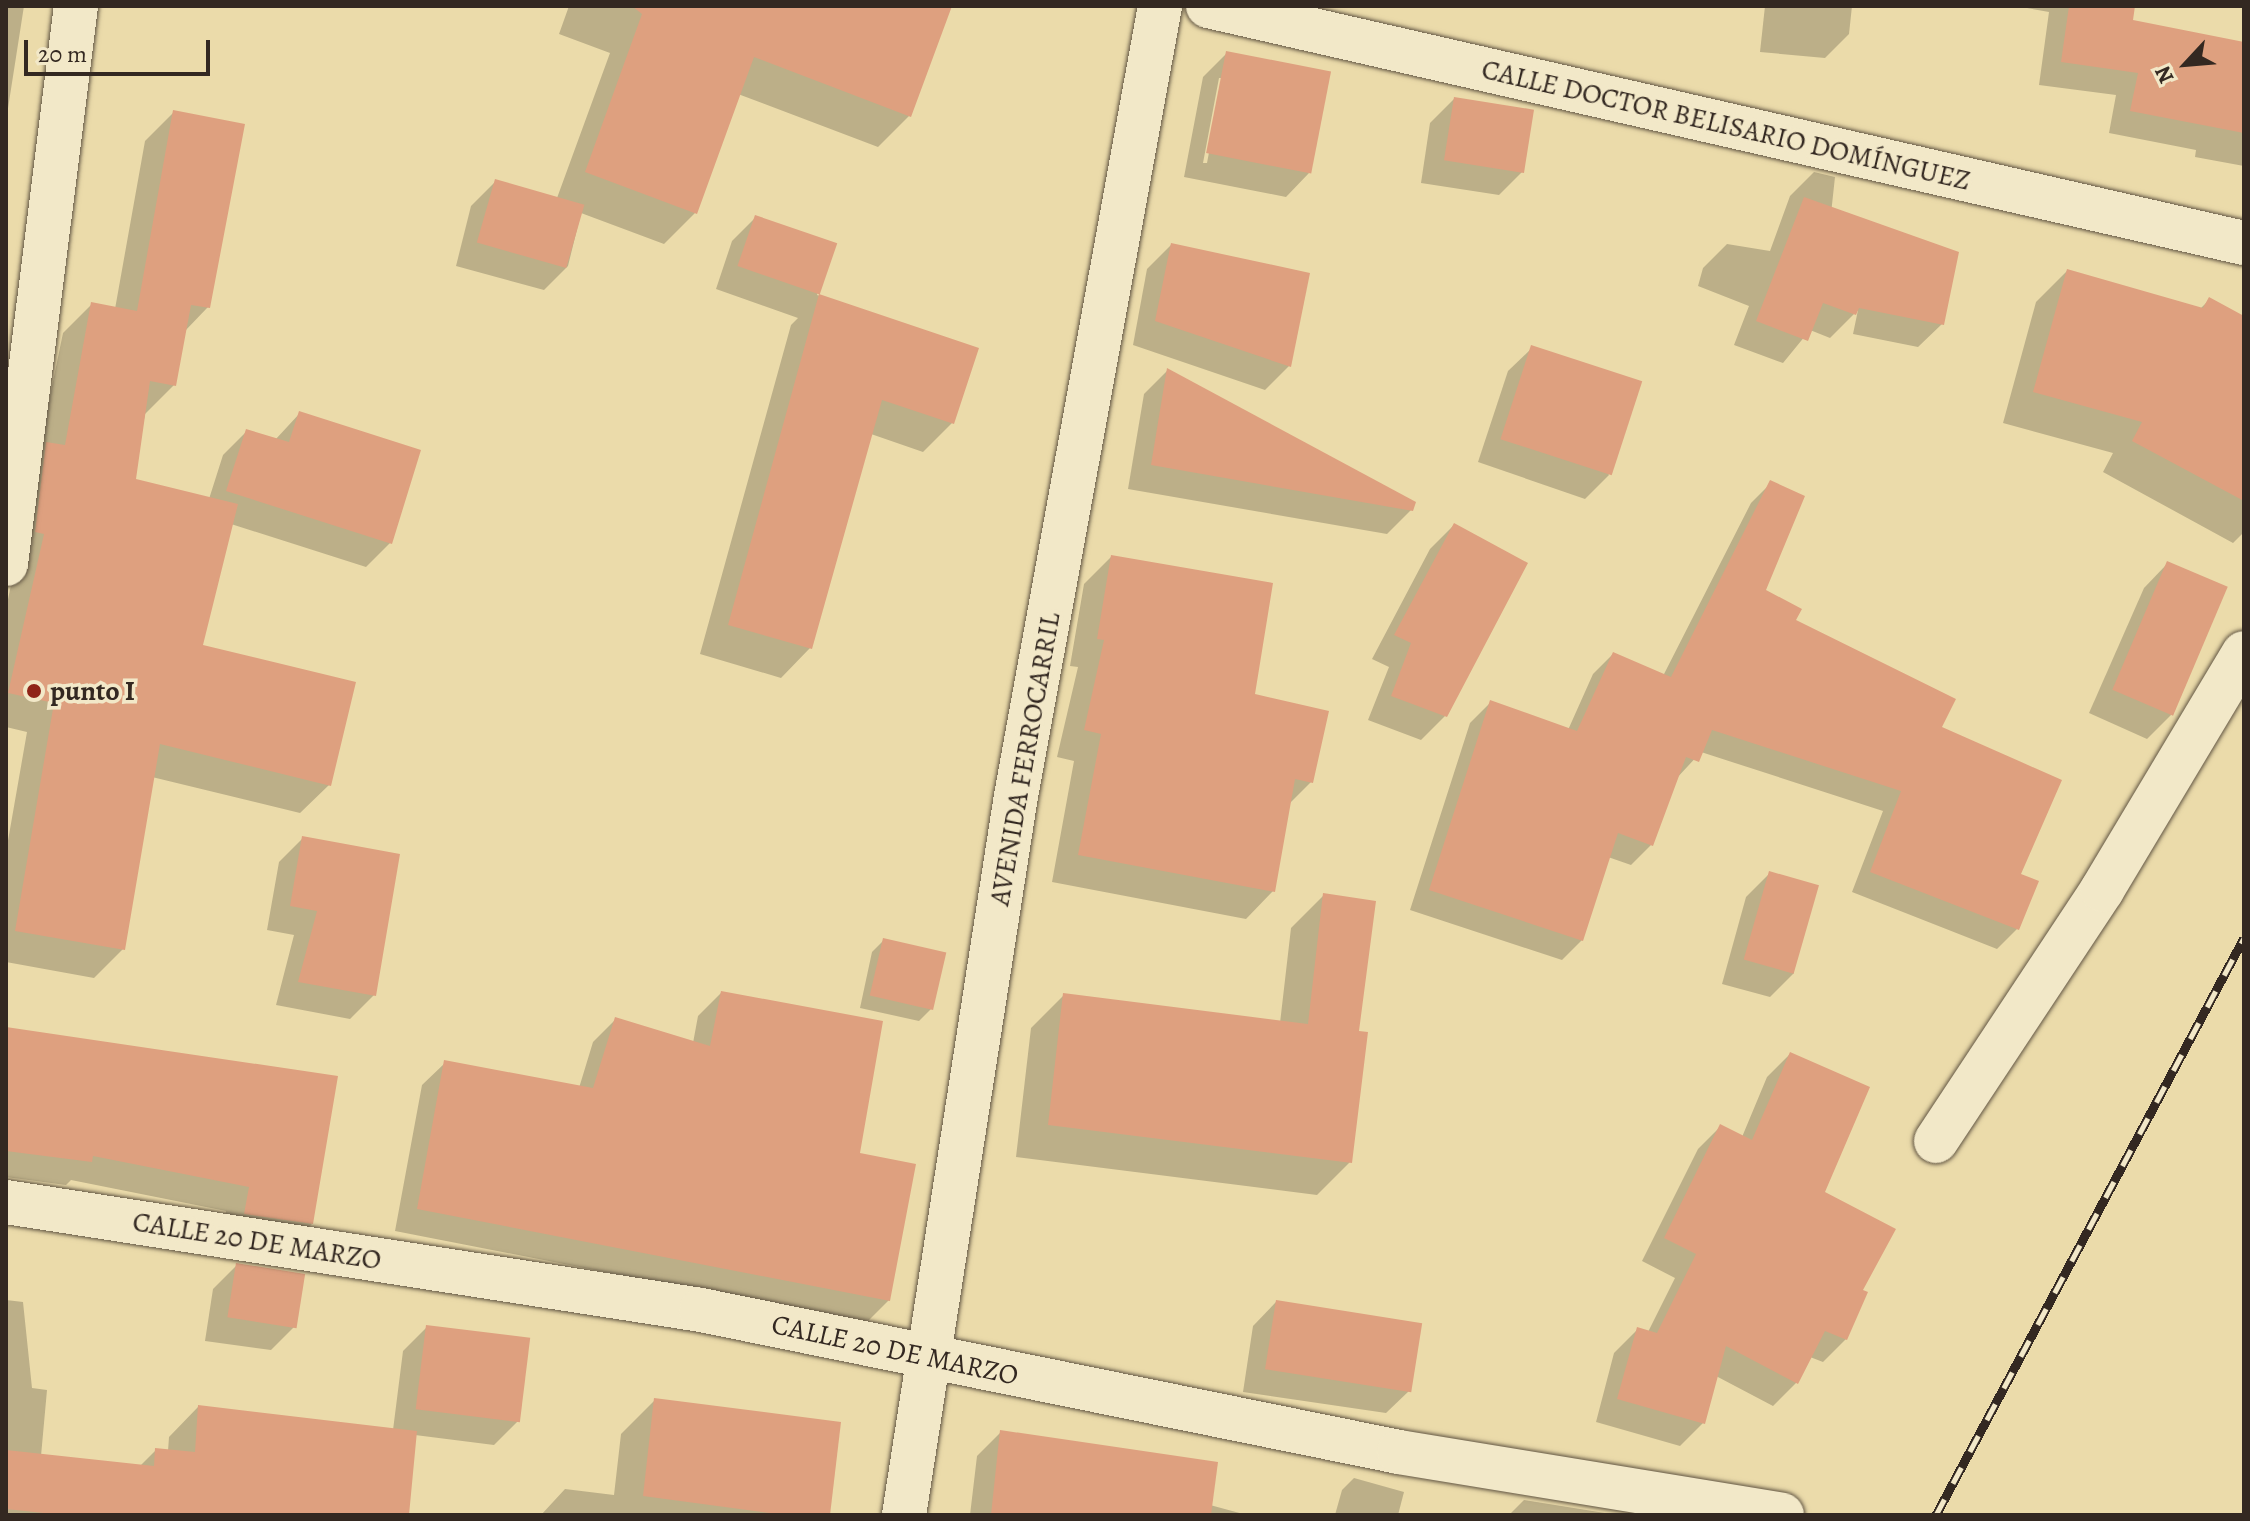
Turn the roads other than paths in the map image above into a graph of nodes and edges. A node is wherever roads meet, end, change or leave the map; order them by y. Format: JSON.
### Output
{"nodes":[{"id":1,"x":76,"y":6,"type":"edge"},
{"id":2,"x":1160,"y":6,"type":"edge"},
{"id":3,"x":1208,"y":6,"type":"edge"},
{"id":4,"x":2244,"y":243,"type":"edge"},
{"id":5,"x":6,"y":564,"type":"edge"},
{"id":6,"x":2244,"y":653,"type":"edge"},
{"id":7,"x":1936,"y":1141,"type":"dead end"},
{"id":8,"x":6,"y":1202,"type":"edge"},
{"id":9,"x":930,"y":1359,"type":"junction"},
{"id":10,"x":904,"y":1515,"type":"edge"},
{"id":11,"x":1782,"y":1515,"type":"edge"}],
"edges":[{"from":1,"to":5,"type":"street"},
{"from":2,"to":9,"type":"street","name":"AVENIDA FERROCARRIL"},
{"from":3,"to":4,"type":"street","name":"CALLE DOCTOR BELISARIO DOMÍNGUEZ"},
{"from":6,"to":7,"type":"street"},
{"from":8,"to":9,"type":"street","name":"CALLE 20 DE MARZO"},
{"from":9,"to":10,"type":"street","name":"AVENIDA FERROCARRIL"},
{"from":9,"to":11,"type":"street","name":"CALLE 20 DE MARZO"}]}
